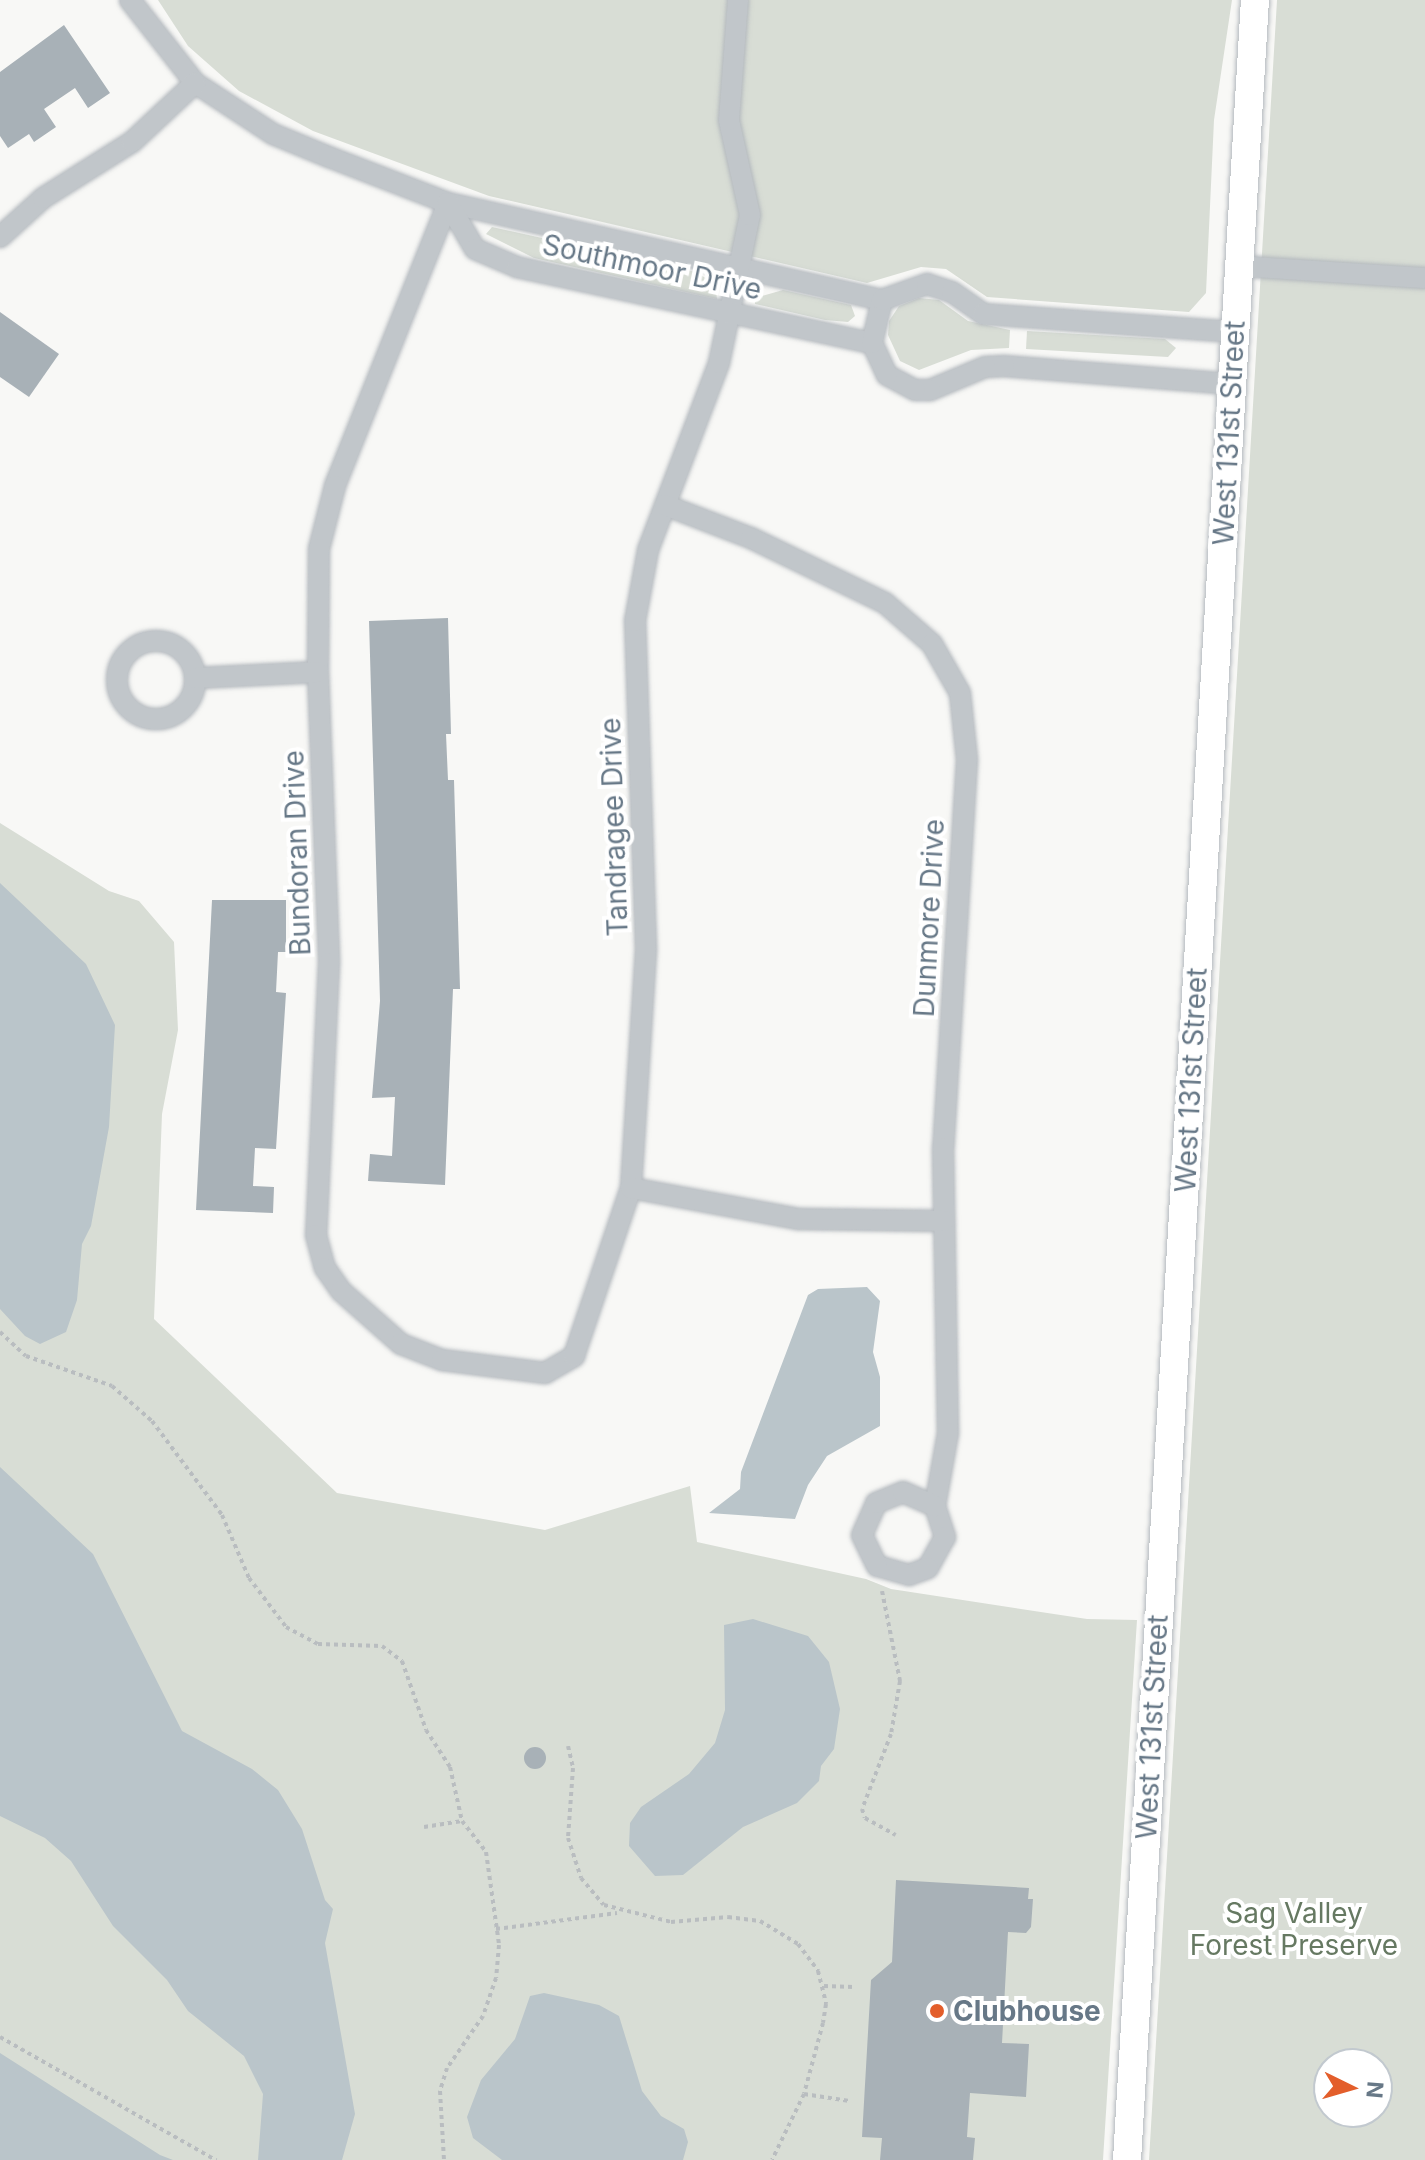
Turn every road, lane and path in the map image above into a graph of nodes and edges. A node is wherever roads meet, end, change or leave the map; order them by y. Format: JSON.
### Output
{"nodes":[{"id":1,"x":130,"y":0,"type":"edge"},
{"id":2,"x":738,"y":0,"type":"edge"},
{"id":3,"x":1255,"y":0,"type":"edge"},
{"id":4,"x":195,"y":83,"type":"junction"},
{"id":5,"x":448,"y":203,"type":"junction"},
{"id":6,"x":0,"y":237,"type":"edge"},
{"id":7,"x":1239,"y":266,"type":"junction"},
{"id":8,"x":739,"y":268,"type":"junction"},
{"id":9,"x":1425,"y":278,"type":"edge"},
{"id":10,"x":882,"y":300,"type":"junction"},
{"id":11,"x":729,"y":313,"type":"junction"},
{"id":12,"x":1235,"y":332,"type":"junction"},
{"id":13,"x":872,"y":343,"type":"junction"},
{"id":14,"x":1232,"y":384,"type":"junction"},
{"id":15,"x":665,"y":505,"type":"junction"},
{"id":16,"x":318,"y":672,"type":"junction"},
{"id":17,"x":196,"y":678,"type":"dead end"},
{"id":18,"x":631,"y":1188,"type":"junction"},
{"id":19,"x":944,"y":1221,"type":"junction"},
{"id":20,"x":0,"y":1332,"type":"edge"},
{"id":21,"x":545,"y":1373,"type":"joint"},
{"id":22,"x":935,"y":1506,"type":"junction"},
{"id":23,"x":882,"y":1569,"type":"junction"},
{"id":24,"x":568,"y":1746,"type":"dead end"},
{"id":25,"x":462,"y":1821,"type":"junction"},
{"id":26,"x":424,"y":1827,"type":"dead end"},
{"id":27,"x":896,"y":1835,"type":"dead end"},
{"id":28,"x":620,"y":1913,"type":"junction"},
{"id":29,"x":496,"y":1929,"type":"junction"},
{"id":30,"x":824,"y":1986,"type":"junction"},
{"id":31,"x":854,"y":1987,"type":"dead end"},
{"id":32,"x":0,"y":2037,"type":"edge"},
{"id":33,"x":804,"y":2094,"type":"junction"},
{"id":34,"x":849,"y":2101,"type":"dead end"},
{"id":35,"x":216,"y":2160,"type":"edge"},
{"id":36,"x":444,"y":2160,"type":"edge"},
{"id":37,"x":772,"y":2160,"type":"edge"},
{"id":38,"x":1127,"y":2160,"type":"edge"}],
"edges":[{"from":1,"to":4,"type":"street","name":"Southmoor Drive"},
{"from":2,"to":8,"type":"street","name":"Tandragee Drive"},
{"from":3,"to":7,"type":"street","name":"West 131st Street"},
{"from":4,"to":5,"type":"street","name":"Southmoor Drive"},
{"from":4,"to":6,"type":"street"},
{"from":5,"to":8,"type":"street","name":"Southmoor Drive"},
{"from":5,"to":11,"type":"street","name":"Southmoor Drive"},
{"from":5,"to":16,"type":"street","name":"Bundoran Drive"},
{"from":7,"to":9,"type":"street"},
{"from":7,"to":12,"type":"street","name":"West 131st Street"},
{"from":8,"to":10,"type":"street","name":"Southmoor Drive"},
{"from":8,"to":11,"type":"street","name":"Tandragee Drive"},
{"from":10,"to":12,"type":"street"},
{"from":10,"to":13,"type":"street"},
{"from":11,"to":13,"type":"street","name":"Southmoor Drive"},
{"from":11,"to":15,"type":"street","name":"Tandragee Drive"},
{"from":12,"to":14,"type":"street","name":"West 131st Street"},
{"from":13,"to":14,"type":"street"},
{"from":14,"to":38,"type":"street","name":"West 131st Street"},
{"from":15,"to":18,"type":"street","name":"Tandragee Drive"},
{"from":15,"to":19,"type":"street","name":"Dunmore Drive"},
{"from":16,"to":17,"type":"street"},
{"from":16,"to":21,"type":"street","name":"Bundoran Drive"},
{"from":18,"to":19,"type":"street"},
{"from":18,"to":21,"type":"street","name":"Tandragee Drive"},
{"from":19,"to":22,"type":"street","name":"Dunmore Drive"},
{"from":20,"to":25,"type":"path"},
{"from":22,"to":23,"type":"street","name":"Dunmore Drive"},
{"from":22,"to":23,"type":"street"},
{"from":23,"to":27,"type":"path"},
{"from":24,"to":28,"type":"path"},
{"from":25,"to":26,"type":"path"},
{"from":25,"to":29,"type":"path"},
{"from":28,"to":29,"type":"path"},
{"from":28,"to":30,"type":"path"},
{"from":29,"to":36,"type":"path"},
{"from":30,"to":31,"type":"path"},
{"from":30,"to":33,"type":"path"},
{"from":32,"to":35,"type":"path"},
{"from":33,"to":34,"type":"path"},
{"from":33,"to":37,"type":"path"}]}
